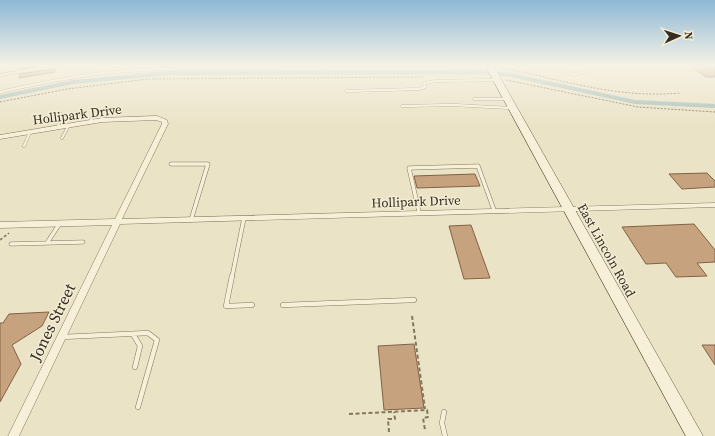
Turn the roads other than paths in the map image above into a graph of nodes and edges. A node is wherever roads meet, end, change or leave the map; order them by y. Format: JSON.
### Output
{"nodes":[{"id":1,"x":33,"y":85,"type":"edge"},
{"id":2,"x":425,"y":85,"type":"edge"},
{"id":3,"x":500,"y":85,"type":"edge"},
{"id":4,"x":346,"y":91,"type":"dead end"},
{"id":5,"x":0,"y":92,"type":"edge"},
{"id":6,"x":474,"y":99,"type":"dead end"},
{"id":7,"x":510,"y":104,"type":"junction"},
{"id":8,"x":402,"y":106,"type":"dead end"},
{"id":9,"x":94,"y":109,"type":"dead end"},
{"id":10,"x":61,"y":114,"type":"dead end"},
{"id":11,"x":91,"y":121,"type":"junction"},
{"id":12,"x":69,"y":125,"type":"junction"},
{"id":13,"x":58,"y":127,"type":"junction"},
{"id":14,"x":30,"y":132,"type":"junction"},
{"id":15,"x":0,"y":137,"type":"edge"},
{"id":16,"x":62,"y":138,"type":"dead end"},
{"id":17,"x":24,"y":146,"type":"dead end"},
{"id":18,"x":171,"y":164,"type":"dead end"},
{"id":19,"x":715,"y":204,"type":"edge"},
{"id":20,"x":568,"y":208,"type":"junction"},
{"id":21,"x":494,"y":210,"type":"junction"},
{"id":22,"x":419,"y":212,"type":"junction"},
{"id":23,"x":244,"y":218,"type":"junction"},
{"id":24,"x":191,"y":220,"type":"junction"},
{"id":25,"x":119,"y":222,"type":"junction"},
{"id":26,"x":60,"y":223,"type":"junction"},
{"id":27,"x":0,"y":225,"type":"edge"},
{"id":28,"x":47,"y":242,"type":"junction"},
{"id":29,"x":83,"y":242,"type":"dead end"},
{"id":30,"x":11,"y":244,"type":"dead end"},
{"id":31,"x":414,"y":300,"type":"dead end"},
{"id":32,"x":252,"y":305,"type":"dead end"},
{"id":33,"x":283,"y":305,"type":"dead end"},
{"id":34,"x":133,"y":334,"type":"junction"},
{"id":35,"x":61,"y":337,"type":"junction"},
{"id":36,"x":135,"y":367,"type":"dead end"},
{"id":37,"x":138,"y":407,"type":"dead end"},
{"id":38,"x":444,"y":412,"type":"dead end"},
{"id":39,"x":13,"y":436,"type":"edge"},
{"id":40,"x":445,"y":436,"type":"edge"},
{"id":41,"x":695,"y":436,"type":"edge"}],
"edges":[{"from":1,"to":5,"type":"lane"},
{"from":2,"to":4,"type":"lane"},
{"from":3,"to":7,"type":"main road","name":"East Lincoln Road"},
{"from":6,"to":7,"type":"lane"},
{"from":7,"to":8,"type":"lane"},
{"from":7,"to":20,"type":"main road","name":"East Lincoln Road"},
{"from":9,"to":11,"type":"lane"},
{"from":10,"to":13,"type":"lane"},
{"from":11,"to":12,"type":"street","name":"Hollipark Drive"},
{"from":11,"to":25,"type":"street","name":"Hollipark Drive"},
{"from":12,"to":13,"type":"street","name":"Hollipark Drive"},
{"from":12,"to":16,"type":"lane"},
{"from":13,"to":14,"type":"street","name":"Hollipark Drive"},
{"from":14,"to":15,"type":"street","name":"Hollipark Drive"},
{"from":14,"to":17,"type":"lane"},
{"from":18,"to":24,"type":"lane"},
{"from":19,"to":20,"type":"street","name":"Hollipark Drive"},
{"from":20,"to":21,"type":"street","name":"Hollipark Drive"},
{"from":20,"to":41,"type":"main road","name":"East Lincoln Road"},
{"from":21,"to":22,"type":"street","name":"Hollipark Drive"},
{"from":21,"to":22,"type":"lane"},
{"from":22,"to":23,"type":"street","name":"Hollipark Drive"},
{"from":23,"to":24,"type":"street","name":"Hollipark Drive"},
{"from":23,"to":32,"type":"lane"},
{"from":24,"to":25,"type":"street","name":"Hollipark Drive"},
{"from":25,"to":26,"type":"street","name":"Hollipark Drive"},
{"from":25,"to":35,"type":"street","name":"Jones Street"},
{"from":26,"to":27,"type":"street","name":"Hollipark Drive"},
{"from":26,"to":28,"type":"lane"},
{"from":28,"to":29,"type":"lane"},
{"from":28,"to":30,"type":"lane"},
{"from":31,"to":33,"type":"lane"},
{"from":34,"to":35,"type":"lane"},
{"from":34,"to":36,"type":"lane"},
{"from":34,"to":37,"type":"lane"},
{"from":35,"to":39,"type":"street","name":"Jones Street"},
{"from":38,"to":40,"type":"lane"}]}
